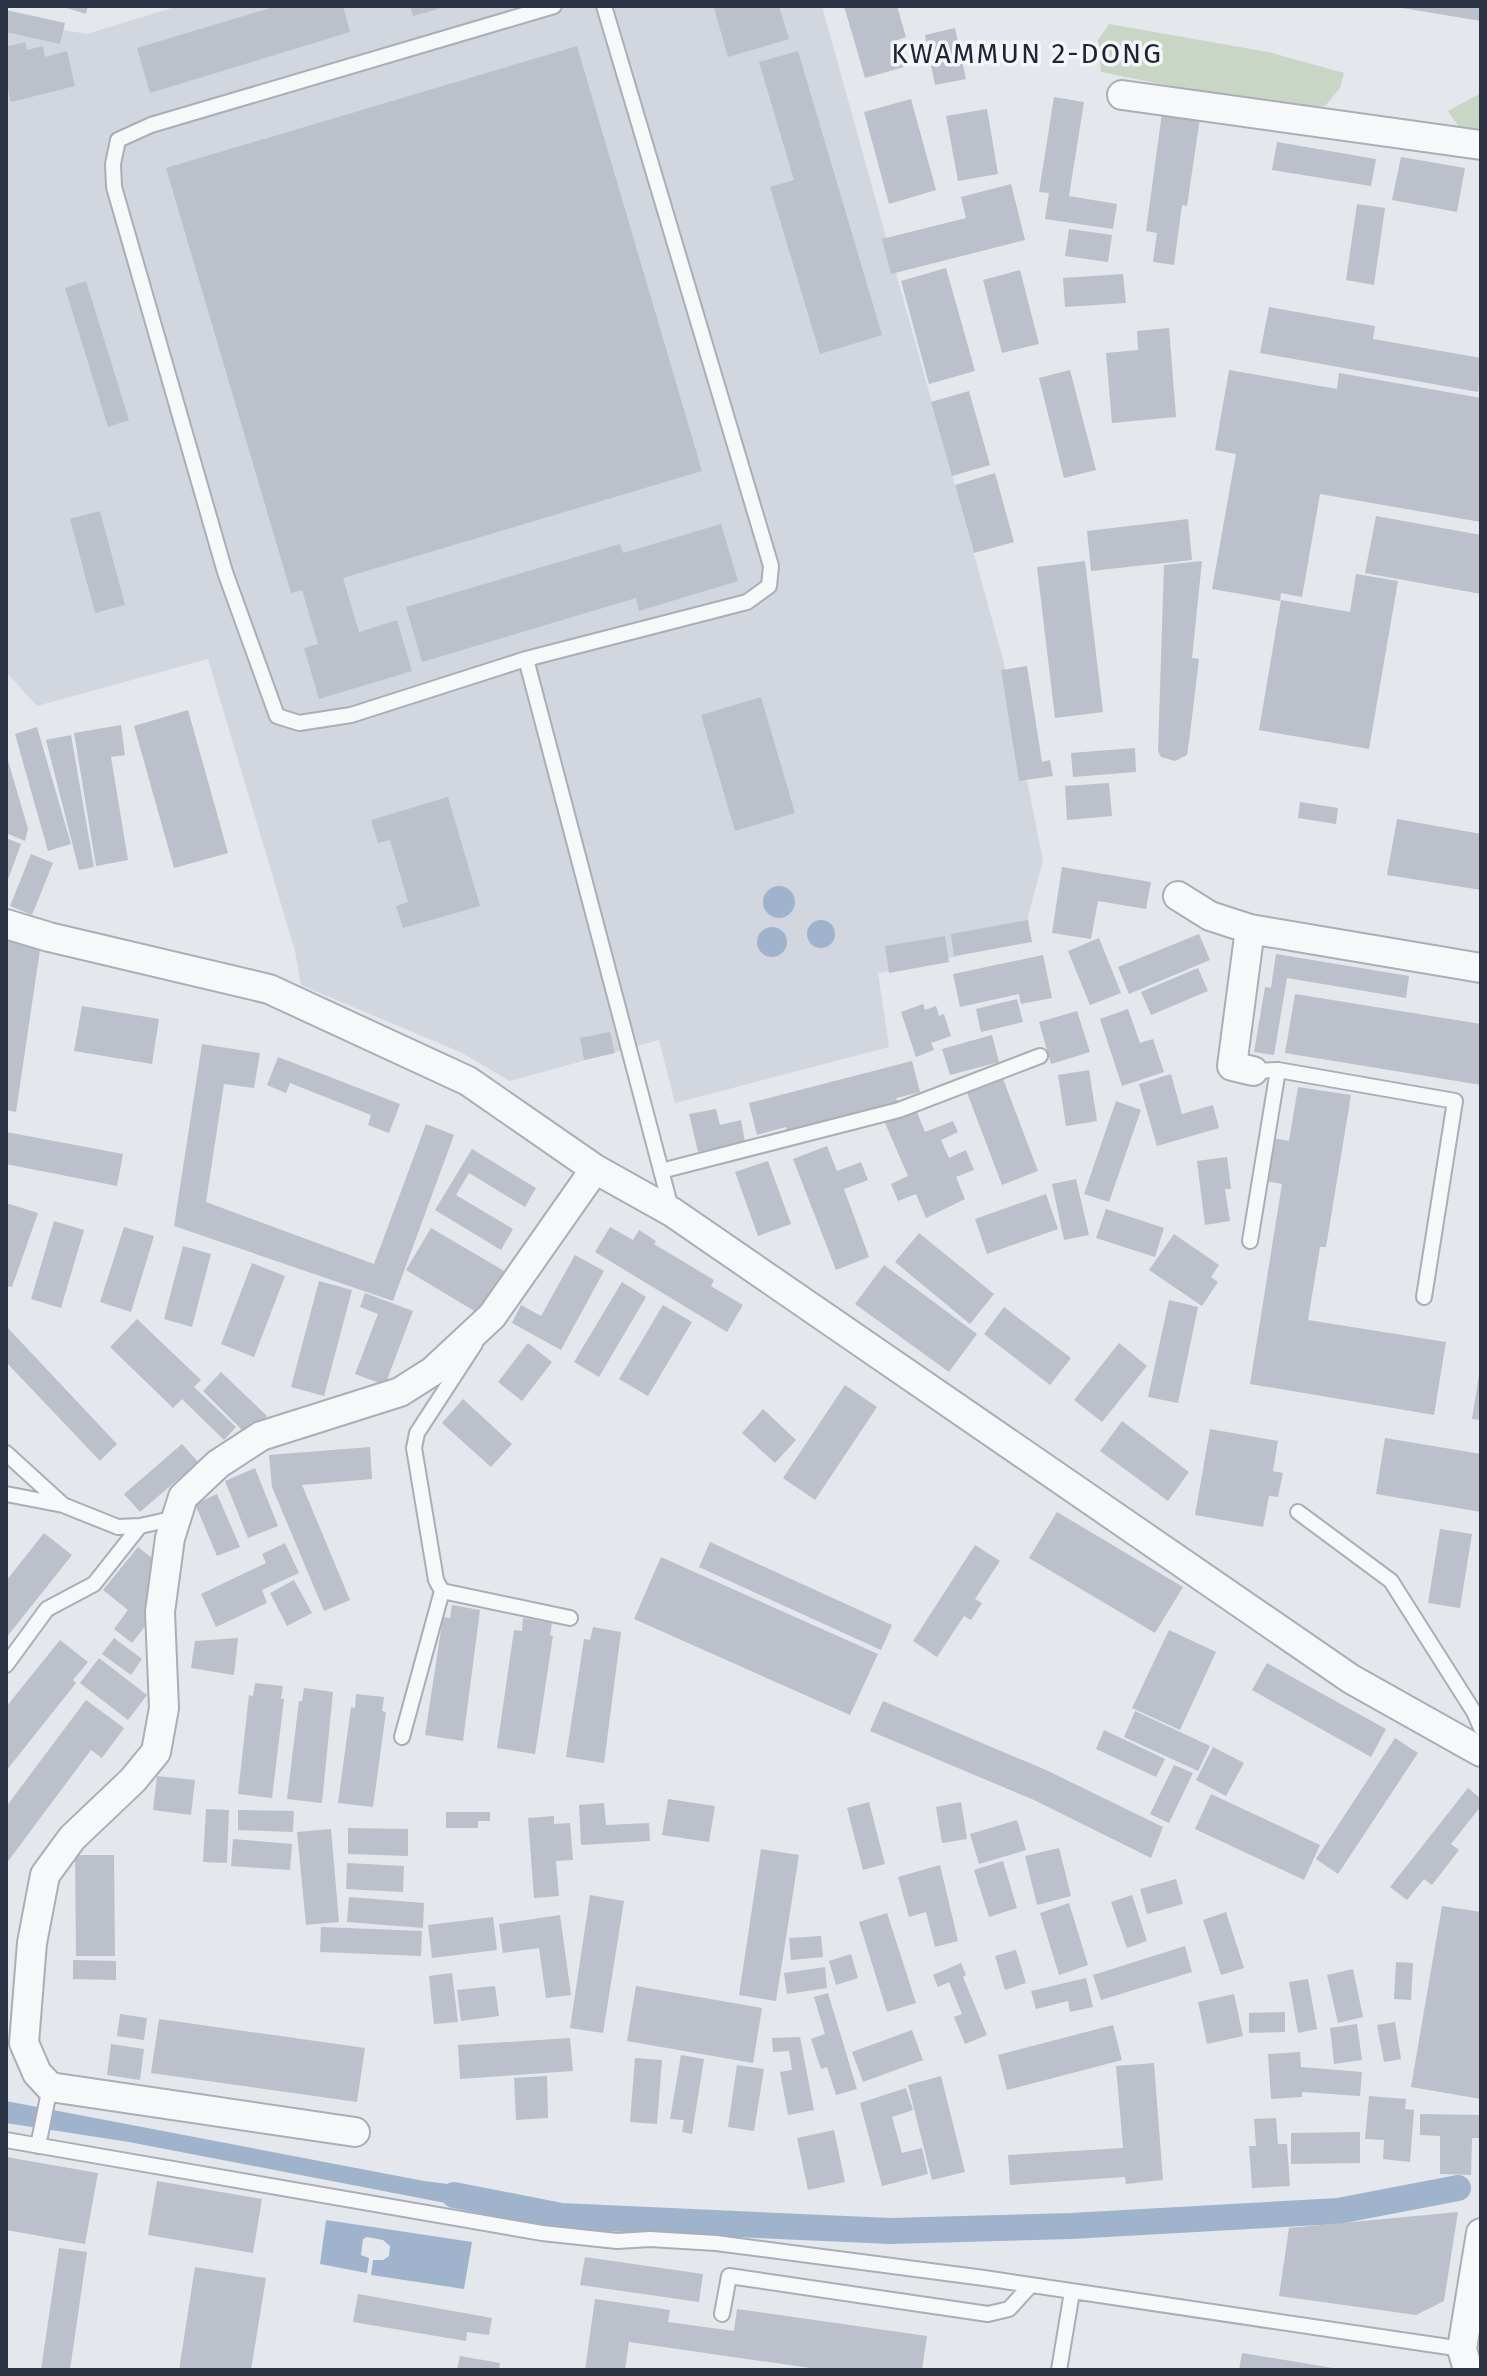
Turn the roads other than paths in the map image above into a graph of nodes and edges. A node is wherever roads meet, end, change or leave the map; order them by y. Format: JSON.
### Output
{"nodes":[{"id":1,"x":554,"y":6,"type":"edge"},
{"id":2,"x":604,"y":6,"type":"edge"},
{"id":3,"x":1122,"y":95,"type":"dead end"},
{"id":4,"x":1481,"y":145,"type":"edge"},
{"id":5,"x":526,"y":659,"type":"junction"},
{"id":6,"x":1178,"y":896,"type":"dead end"},
{"id":7,"x":6,"y":924,"type":"edge"},
{"id":8,"x":1250,"y":929,"type":"junction"},
{"id":9,"x":1481,"y":968,"type":"edge"},
{"id":10,"x":1040,"y":1056,"type":"dead end"},
{"id":11,"x":1266,"y":1070,"type":"junction"},
{"id":12,"x":595,"y":1169,"type":"junction"},
{"id":13,"x":661,"y":1171,"type":"junction"},
{"id":14,"x":672,"y":1212,"type":"junction"},
{"id":15,"x":1250,"y":1241,"type":"dead end"},
{"id":16,"x":1424,"y":1297,"type":"dead end"},
{"id":17,"x":492,"y":1316,"type":"junction"},
{"id":18,"x":6,"y":1453,"type":"edge"},
{"id":19,"x":6,"y":1494,"type":"edge"},
{"id":20,"x":63,"y":1505,"type":"junction"},
{"id":21,"x":1298,"y":1512,"type":"dead end"},
{"id":22,"x":176,"y":1518,"type":"junction"},
{"id":23,"x":140,"y":1526,"type":"junction"},
{"id":24,"x":442,"y":1591,"type":"junction"},
{"id":25,"x":570,"y":1618,"type":"dead end"},
{"id":26,"x":6,"y":1665,"type":"edge"},
{"id":27,"x":1481,"y":1728,"type":"edge"},
{"id":28,"x":402,"y":1737,"type":"dead end"},
{"id":29,"x":1481,"y":1752,"type":"edge"},
{"id":30,"x":47,"y":2096,"type":"junction"},
{"id":31,"x":355,"y":2132,"type":"dead end"},
{"id":32,"x":6,"y":2140,"type":"edge"},
{"id":33,"x":39,"y":2140,"type":"junction"},
{"id":34,"x":1481,"y":2233,"type":"edge"},
{"id":35,"x":1030,"y":2286,"type":"junction"},
{"id":36,"x":1072,"y":2292,"type":"junction"},
{"id":37,"x":722,"y":2314,"type":"dead end"},
{"id":38,"x":1465,"y":2360,"type":"edge"},
{"id":39,"x":1059,"y":2370,"type":"edge"}],
"edges":[{"from":1,"to":5,"type":"lane"},
{"from":2,"to":5,"type":"lane"},
{"from":3,"to":4,"type":"street"},
{"from":5,"to":13,"type":"lane"},
{"from":6,"to":8,"type":"street"},
{"from":7,"to":12,"type":"street"},
{"from":8,"to":9,"type":"street"},
{"from":8,"to":11,"type":"street"},
{"from":10,"to":13,"type":"lane"},
{"from":11,"to":15,"type":"lane"},
{"from":11,"to":16,"type":"lane"},
{"from":12,"to":14,"type":"street"},
{"from":12,"to":17,"type":"street"},
{"from":13,"to":14,"type":"lane"},
{"from":14,"to":29,"type":"street"},
{"from":17,"to":22,"type":"street"},
{"from":17,"to":24,"type":"lane"},
{"from":18,"to":20,"type":"lane"},
{"from":19,"to":20,"type":"lane"},
{"from":20,"to":23,"type":"lane"},
{"from":21,"to":27,"type":"lane"},
{"from":22,"to":23,"type":"lane"},
{"from":22,"to":30,"type":"street"},
{"from":23,"to":26,"type":"lane"},
{"from":24,"to":25,"type":"lane"},
{"from":24,"to":28,"type":"lane"},
{"from":30,"to":31,"type":"street"},
{"from":30,"to":33,"type":"lane"},
{"from":32,"to":33,"type":"lane"},
{"from":33,"to":35,"type":"lane"},
{"from":34,"to":38,"type":"street"},
{"from":35,"to":36,"type":"lane"},
{"from":35,"to":37,"type":"lane"},
{"from":36,"to":38,"type":"lane"},
{"from":36,"to":39,"type":"lane"}]}
